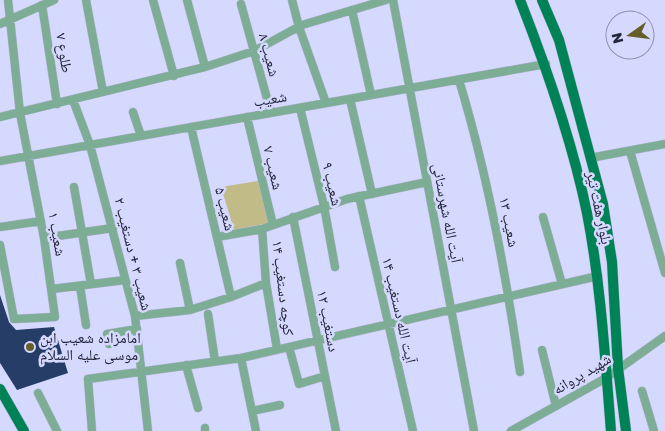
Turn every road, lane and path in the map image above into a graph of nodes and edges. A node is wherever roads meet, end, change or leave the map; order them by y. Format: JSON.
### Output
{"nodes":[{"id":1,"x":8,"y":0,"type":"edge"},
{"id":2,"x":54,"y":0,"type":"edge"},
{"id":3,"x":86,"y":0,"type":"edge"},
{"id":4,"x":153,"y":0,"type":"edge"},
{"id":5,"x":187,"y":0,"type":"edge"},
{"id":6,"x":292,"y":0,"type":"edge"},
{"id":7,"x":386,"y":0,"type":"edge"},
{"id":8,"x":393,"y":0,"type":"edge"},
{"id":9,"x":520,"y":0,"type":"edge"},
{"id":10,"x":542,"y":0,"type":"edge"},
{"id":11,"x":241,"y":4,"type":"dead end"},
{"id":12,"x":42,"y":5,"type":"junction"},
{"id":13,"x":352,"y":10,"type":"junction"},
{"id":14,"x":11,"y":19,"type":"junction"},
{"id":15,"x":0,"y":24,"type":"edge"},
{"id":16,"x":299,"y":27,"type":"junction"},
{"id":17,"x":254,"y":51,"type":"junction"},
{"id":18,"x":546,"y":64,"type":"junction"},
{"id":19,"x":205,"y":67,"type":"junction"},
{"id":20,"x":174,"y":76,"type":"junction"},
{"id":21,"x":459,"y":80,"type":"junction"},
{"id":22,"x":410,"y":88,"type":"junction"},
{"id":23,"x":103,"y":92,"type":"junction"},
{"id":24,"x":371,"y":95,"type":"junction"},
{"id":25,"x":350,"y":99,"type":"junction"},
{"id":26,"x":73,"y":100,"type":"junction"},
{"id":27,"x":326,"y":103,"type":"junction"},
{"id":28,"x":57,"y":104,"type":"junction"},
{"id":29,"x":300,"y":108,"type":"junction"},
{"id":30,"x":133,"y":112,"type":"dead end"},
{"id":31,"x":20,"y":113,"type":"junction"},
{"id":32,"x":271,"y":113,"type":"junction"},
{"id":33,"x":0,"y":117,"type":"edge"},
{"id":34,"x":247,"y":117,"type":"junction"},
{"id":35,"x":191,"y":127,"type":"junction"},
{"id":36,"x":141,"y":136,"type":"junction"},
{"id":37,"x":665,"y":144,"type":"edge"},
{"id":38,"x":90,"y":145,"type":"junction"},
{"id":39,"x":630,"y":150,"type":"junction"},
{"id":40,"x":29,"y":156,"type":"junction"},
{"id":41,"x":590,"y":158,"type":"junction"},
{"id":42,"x":0,"y":161,"type":"edge"},
{"id":43,"x":427,"y":182,"type":"junction"},
{"id":44,"x":74,"y":187,"type":"dead end"},
{"id":45,"x":372,"y":194,"type":"junction"},
{"id":46,"x":359,"y":196,"type":"junction"},
{"id":47,"x":324,"y":206,"type":"junction"},
{"id":48,"x":293,"y":217,"type":"junction"},
{"id":49,"x":543,"y":217,"type":"dead end"},
{"id":50,"x":41,"y":221,"type":"junction"},
{"id":51,"x":273,"y":225,"type":"junction"},
{"id":52,"x":0,"y":227,"type":"edge"},
{"id":53,"x":113,"y":228,"type":"junction"},
{"id":54,"x":262,"y":229,"type":"junction"},
{"id":55,"x":82,"y":232,"type":"junction"},
{"id":56,"x":217,"y":237,"type":"junction"},
{"id":57,"x":44,"y":238,"type":"junction"},
{"id":58,"x":0,"y":245,"type":"edge"},
{"id":59,"x":180,"y":263,"type":"dead end"},
{"id":60,"x":335,"y":267,"type":"dead end"},
{"id":61,"x":665,"y":273,"type":"edge"},
{"id":62,"x":598,"y":276,"type":"junction"},
{"id":63,"x":125,"y":280,"type":"junction"},
{"id":64,"x":266,"y":283,"type":"junction"},
{"id":65,"x":92,"y":284,"type":"junction"},
{"id":66,"x":562,"y":284,"type":"junction"},
{"id":67,"x":80,"y":286,"type":"junction"},
{"id":68,"x":52,"y":289,"type":"junction"},
{"id":69,"x":9,"y":294,"type":"junction"},
{"id":70,"x":0,"y":296,"type":"edge"},
{"id":71,"x":509,"y":296,"type":"junction"},
{"id":72,"x":231,"y":297,"type":"junction"},
{"id":73,"x":612,"y":299,"type":"junction"},
{"id":74,"x":599,"y":300,"type":"junction"},
{"id":75,"x":451,"y":309,"type":"junction"},
{"id":76,"x":190,"y":310,"type":"junction"},
{"id":77,"x":208,"y":314,"type":"dead end"},
{"id":78,"x":135,"y":316,"type":"junction"},
{"id":79,"x":388,"y":324,"type":"junction"},
{"id":80,"x":86,"y":325,"type":"dead end"},
{"id":81,"x":136,"y":329,"type":"junction"},
{"id":82,"x":665,"y":336,"type":"edge"},
{"id":83,"x":318,"y":340,"type":"junction"},
{"id":84,"x":109,"y":344,"type":"dead end"},
{"id":85,"x":289,"y":347,"type":"junction"},
{"id":86,"x":277,"y":349,"type":"junction"},
{"id":87,"x":542,"y":350,"type":"dead end"},
{"id":88,"x":241,"y":358,"type":"junction"},
{"id":89,"x":215,"y":361,"type":"junction"},
{"id":90,"x":186,"y":365,"type":"junction"},
{"id":91,"x":618,"y":368,"type":"junction"},
{"id":92,"x":142,"y":372,"type":"junction"},
{"id":93,"x":520,"y":372,"type":"dead end"},
{"id":94,"x":325,"y":376,"type":"junction"},
{"id":95,"x":606,"y":378,"type":"junction"},
{"id":96,"x":0,"y":389,"type":"edge"},
{"id":97,"x":642,"y":391,"type":"dead end"},
{"id":98,"x":38,"y":393,"type":"dead end"},
{"id":99,"x":280,"y":405,"type":"dead end"},
{"id":100,"x":556,"y":406,"type":"junction"},
{"id":101,"x":198,"y":408,"type":"dead end"},
{"id":102,"x":252,"y":411,"type":"junction"},
{"id":103,"x":24,"y":431,"type":"edge"},
{"id":104,"x":57,"y":431,"type":"edge"},
{"id":105,"x":92,"y":431,"type":"edge"},
{"id":106,"x":148,"y":431,"type":"edge"},
{"id":107,"x":256,"y":431,"type":"edge"},
{"id":108,"x":336,"y":431,"type":"edge"},
{"id":109,"x":413,"y":431,"type":"edge"},
{"id":110,"x":474,"y":431,"type":"edge"},
{"id":111,"x":511,"y":431,"type":"edge"},
{"id":112,"x":611,"y":431,"type":"edge"},
{"id":113,"x":626,"y":431,"type":"edge"},
{"id":114,"x":654,"y":431,"type":"edge"}],
"edges":[{"from":1,"to":14,"type":"street","name":"شعیب ۱"},
{"from":2,"to":12,"type":"street"},
{"from":3,"to":23,"type":"street"},
{"from":4,"to":20,"type":"street"},
{"from":5,"to":19,"type":"street"},
{"from":6,"to":16,"type":"street"},
{"from":7,"to":13,"type":"street"},
{"from":8,"to":22,"type":"street","name":"آیت الله شهرستانی"},
{"from":9,"to":18,"type":"main road","name":"بلوار هفت تیر"},
{"from":10,"to":41,"type":"main road","name":"بلوار هفت تیر"},
{"from":11,"to":17,"type":"street","name":"شعیب ۸"},
{"from":12,"to":14,"type":"street"},
{"from":12,"to":28,"type":"street","name":"طلوع ۷"},
{"from":13,"to":16,"type":"street"},
{"from":13,"to":24,"type":"street"},
{"from":14,"to":15,"type":"street"},
{"from":14,"to":31,"type":"street","name":"شعیب ۱"},
{"from":16,"to":17,"type":"street"},
{"from":16,"to":27,"type":"street"},
{"from":17,"to":19,"type":"street"},
{"from":17,"to":32,"type":"street","name":"شعیب ۸"},
{"from":18,"to":21,"type":"street","name":"شعیب"},
{"from":18,"to":62,"type":"main road","name":"بلوار هفت تیر"},
{"from":19,"to":20,"type":"street"},
{"from":20,"to":23,"type":"street"},
{"from":21,"to":22,"type":"street","name":"شعیب"},
{"from":21,"to":71,"type":"street","name":"شعیب ۱۳"},
{"from":22,"to":24,"type":"street","name":"شعیب"},
{"from":22,"to":43,"type":"street","name":"آیت الله شهرستانی"},
{"from":23,"to":26,"type":"street"},
{"from":24,"to":25,"type":"street","name":"شعیب"},
{"from":25,"to":27,"type":"street","name":"شعیب"},
{"from":25,"to":45,"type":"street"},
{"from":26,"to":28,"type":"street"},
{"from":26,"to":38,"type":"street","name":"شعیب ۳ + دستغیب ۲"},
{"from":27,"to":29,"type":"street","name":"شعیب"},
{"from":28,"to":31,"type":"street"},
{"from":29,"to":32,"type":"street","name":"شعیب"},
{"from":29,"to":47,"type":"street","name":"شعیب ۹"},
{"from":30,"to":36,"type":"street"},
{"from":31,"to":33,"type":"street"},
{"from":31,"to":40,"type":"street","name":"شعیب ۱"},
{"from":32,"to":34,"type":"street","name":"شعیب"},
{"from":34,"to":35,"type":"street","name":"شعیب"},
{"from":34,"to":51,"type":"street","name":"شعیب ۷"},
{"from":35,"to":36,"type":"street","name":"شعیب"},
{"from":35,"to":56,"type":"street","name":"شعیب ۵"},
{"from":36,"to":38,"type":"street","name":"شعیب"},
{"from":37,"to":39,"type":"street"},
{"from":38,"to":40,"type":"street","name":"شعیب"},
{"from":38,"to":53,"type":"street","name":"شعیب ۳ + دستغیب ۲"},
{"from":39,"to":41,"type":"street"},
{"from":39,"to":61,"type":"street"},
{"from":40,"to":42,"type":"street","name":"شعیب"},
{"from":40,"to":50,"type":"street","name":"شعیب ۱"},
{"from":41,"to":73,"type":"main road","name":"بلوار هفت تیر"},
{"from":43,"to":45,"type":"street"},
{"from":43,"to":75,"type":"street","name":"آیت الله شهرستانی"},
{"from":44,"to":55,"type":"street"},
{"from":45,"to":46,"type":"street"},
{"from":46,"to":47,"type":"street"},
{"from":46,"to":79,"type":"street","name":"آیت الله دستغیب ۱۴"},
{"from":47,"to":48,"type":"street"},
{"from":47,"to":60,"type":"street","name":"شعیب ۹"},
{"from":48,"to":51,"type":"street"},
{"from":48,"to":83,"type":"street","name":"دستغیب ۱۲"},
{"from":49,"to":66,"type":"street"},
{"from":50,"to":52,"type":"street"},
{"from":50,"to":57,"type":"street","name":"شعیب ۱"},
{"from":51,"to":54,"type":"street"},
{"from":53,"to":55,"type":"street"},
{"from":53,"to":63,"type":"street","name":"شعیب ۳ + دستغیب ۲"},
{"from":54,"to":56,"type":"street"},
{"from":54,"to":64,"type":"street","name":"کوچه دستغیب ۱۴"},
{"from":55,"to":57,"type":"street"},
{"from":55,"to":65,"type":"street"},
{"from":56,"to":72,"type":"street","name":"شعیب ۵"},
{"from":57,"to":68,"type":"street","name":"شعیب ۱"},
{"from":58,"to":69,"type":"street"},
{"from":59,"to":76,"type":"street"},
{"from":62,"to":66,"type":"street"},
{"from":62,"to":74,"type":"main road","name":"بلوار هفت تیر"},
{"from":63,"to":65,"type":"street"},
{"from":63,"to":78,"type":"street","name":"شعیب ۳ + دستغیب ۲"},
{"from":64,"to":72,"type":"street"},
{"from":64,"to":86,"type":"street","name":"کوچه دستغیب ۱۴"},
{"from":65,"to":67,"type":"street"},
{"from":66,"to":71,"type":"street"},
{"from":67,"to":68,"type":"street"},
{"from":67,"to":80,"type":"street"},
{"from":68,"to":69,"type":"street","name":"شعیب ۱"},
{"from":69,"to":70,"type":"street"},
{"from":71,"to":75,"type":"street"},
{"from":71,"to":93,"type":"street","name":"شعیب ۱۳"},
{"from":72,"to":76,"type":"street"},
{"from":73,"to":74,"type":"main road"},
{"from":73,"to":91,"type":"main road","name":"بلوار هفت تیر"},
{"from":74,"to":95,"type":"main road","name":"بلوار هفت تیر"},
{"from":75,"to":79,"type":"street"},
{"from":75,"to":110,"type":"street","name":"آیت الله شهرستانی"},
{"from":76,"to":78,"type":"street"},
{"from":77,"to":89,"type":"street"},
{"from":78,"to":81,"type":"street","name":"شعیب ۳ + دستغیب ۲"},
{"from":79,"to":83,"type":"street"},
{"from":79,"to":109,"type":"street","name":"آیت الله دستغیب ۱۴"},
{"from":81,"to":84,"type":"street"},
{"from":81,"to":92,"type":"street","name":"شعیب ۳ + دستغیب ۲"},
{"from":82,"to":91,"type":"street","name":"شهید پروانه"},
{"from":83,"to":85,"type":"street"},
{"from":83,"to":94,"type":"street","name":"دستغیب ۱۲"},
{"from":85,"to":86,"type":"street"},
{"from":85,"to":94,"type":"street"},
{"from":86,"to":88,"type":"street"},
{"from":87,"to":100,"type":"street"},
{"from":88,"to":89,"type":"street"},
{"from":88,"to":102,"type":"street"},
{"from":89,"to":90,"type":"street"},
{"from":90,"to":92,"type":"street"},
{"from":90,"to":101,"type":"street"},
{"from":91,"to":95,"type":"street","name":"شهید پروانه"},
{"from":91,"to":113,"type":"main road","name":"بلوار هفت تیر"},
{"from":92,"to":105,"type":"street"},
{"from":92,"to":106,"type":"street","name":"شعیب ۳ + دستغیب ۲"},
{"from":94,"to":108,"type":"street","name":"دستغیب ۱۲"},
{"from":95,"to":100,"type":"street","name":"شهید پروانه"},
{"from":95,"to":112,"type":"main road","name":"بلوار هفت تیر"},
{"from":96,"to":103,"type":"main road"},
{"from":97,"to":114,"type":"street"},
{"from":98,"to":104,"type":"street"},
{"from":99,"to":102,"type":"street"},
{"from":100,"to":111,"type":"street","name":"شهید پروانه"},
{"from":102,"to":107,"type":"street"}]}
